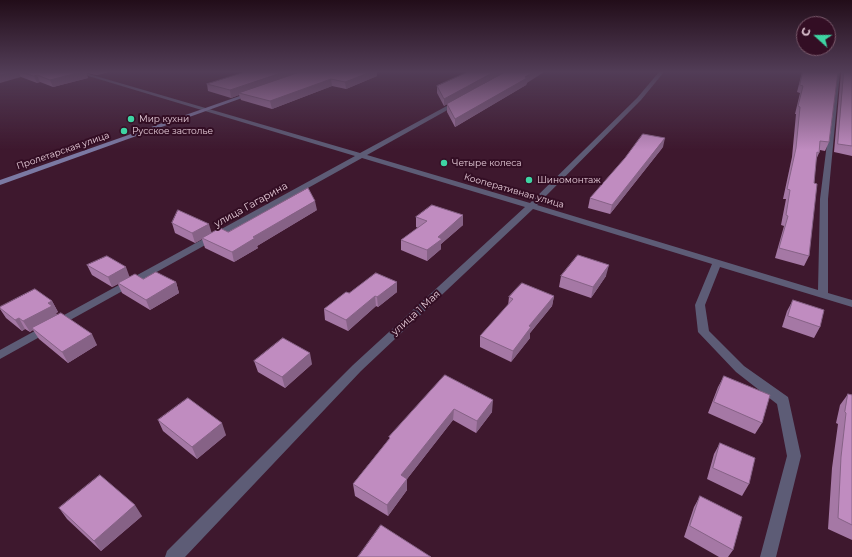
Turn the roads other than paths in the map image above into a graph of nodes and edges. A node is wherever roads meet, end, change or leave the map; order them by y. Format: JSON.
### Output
{"nodes":[{"id":1,"x":165,"y":98,"type":"edge"},
{"id":2,"x":240,"y":98,"type":"edge"},
{"id":3,"x":640,"y":98,"type":"edge"},
{"id":4,"x":835,"y":98,"type":"edge"},
{"id":5,"x":463,"y":99,"type":"edge"},
{"id":6,"x":205,"y":110,"type":"junction"},
{"id":7,"x":361,"y":157,"type":"junction"},
{"id":8,"x":0,"y":182,"type":"edge"},
{"id":9,"x":531,"y":206,"type":"junction"},
{"id":10,"x":717,"y":263,"type":"junction"},
{"id":11,"x":823,"y":295,"type":"junction"},
{"id":12,"x":852,"y":304,"type":"edge"},
{"id":13,"x":0,"y":355,"type":"edge"},
{"id":14,"x":173,"y":557,"type":"edge"},
{"id":15,"x":768,"y":557,"type":"edge"}],
"edges":[{"from":1,"to":6,"type":"street","name":"Кооперативная улица"},
{"from":2,"to":6,"type":"main road","name":"Пролетарская улица"},
{"from":3,"to":9,"type":"street","name":"улица 1 Мая"},
{"from":4,"to":11,"type":"street"},
{"from":5,"to":7,"type":"street","name":"улица Гагарина"},
{"from":6,"to":7,"type":"street","name":"Кооперативная улица"},
{"from":6,"to":8,"type":"main road","name":"Пролетарская улица"},
{"from":7,"to":9,"type":"street","name":"Кооперативная улица"},
{"from":7,"to":13,"type":"street","name":"улица Гагарина"},
{"from":9,"to":10,"type":"street","name":"Кооперативная улица"},
{"from":9,"to":14,"type":"street","name":"улица 1 Мая"},
{"from":10,"to":11,"type":"street","name":"Кооперативная улица"},
{"from":10,"to":15,"type":"street"},
{"from":11,"to":12,"type":"street","name":"Кооперативная улица"}]}
